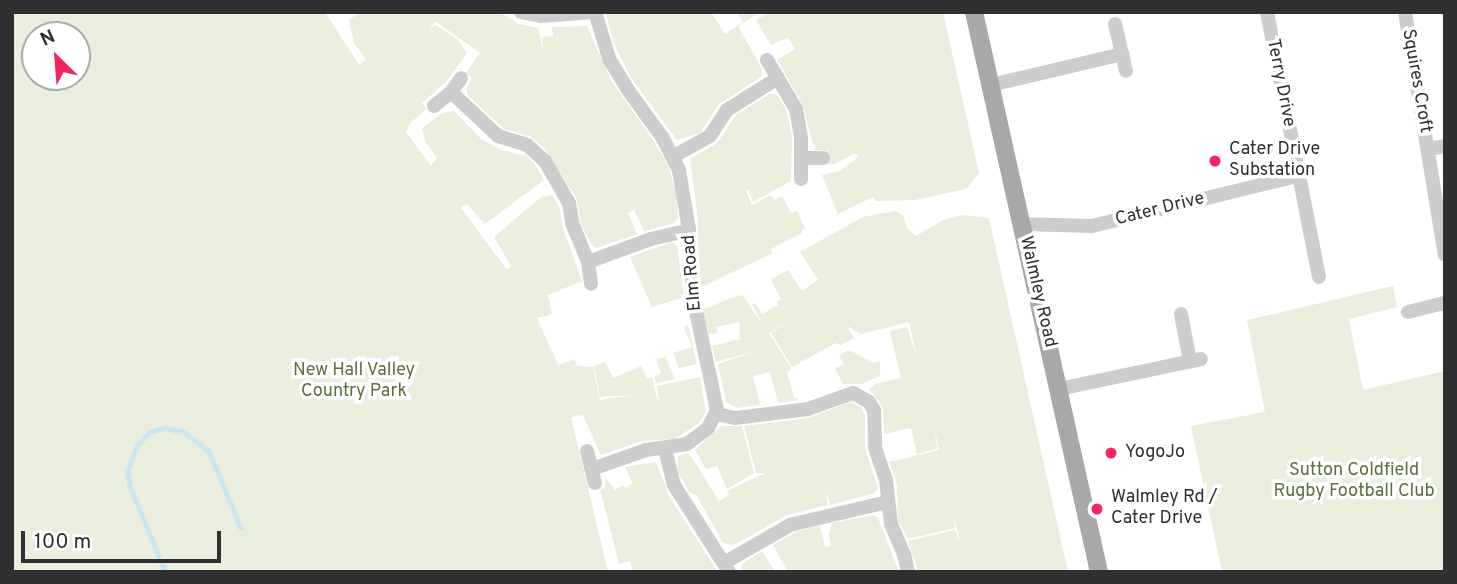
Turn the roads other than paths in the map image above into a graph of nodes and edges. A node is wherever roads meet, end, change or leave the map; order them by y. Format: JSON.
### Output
{"nodes":[{"id":1,"x":521,"y":12,"type":"edge"},
{"id":2,"x":594,"y":12,"type":"edge"},
{"id":3,"x":974,"y":12,"type":"edge"},
{"id":4,"x":1267,"y":12,"type":"edge"},
{"id":5,"x":1405,"y":12,"type":"edge"},
{"id":6,"x":1115,"y":24,"type":"dead end"},
{"id":7,"x":1122,"y":54,"type":"junction"},
{"id":8,"x":767,"y":60,"type":"dead end"},
{"id":9,"x":1126,"y":71,"type":"dead end"},
{"id":10,"x":461,"y":78,"type":"dead end"},
{"id":11,"x":778,"y":78,"type":"junction"},
{"id":12,"x":991,"y":85,"type":"junction"},
{"id":13,"x":451,"y":92,"type":"junction"},
{"id":14,"x":434,"y":107,"type":"dead end"},
{"id":15,"x":1445,"y":146,"type":"edge"},
{"id":16,"x":1428,"y":149,"type":"junction"},
{"id":17,"x":674,"y":156,"type":"junction"},
{"id":18,"x":802,"y":158,"type":"junction"},
{"id":19,"x":823,"y":158,"type":"dead end"},
{"id":20,"x":1297,"y":176,"type":"junction"},
{"id":21,"x":801,"y":179,"type":"dead end"},
{"id":22,"x":1442,"y":222,"type":"edge"},
{"id":23,"x":1022,"y":224,"type":"junction"},
{"id":24,"x":689,"y":230,"type":"junction"},
{"id":25,"x":1445,"y":255,"type":"edge"},
{"id":26,"x":588,"y":262,"type":"junction"},
{"id":27,"x":1319,"y":277,"type":"dead end"},
{"id":28,"x":592,"y":284,"type":"dead end"},
{"id":29,"x":1445,"y":303,"type":"edge"},
{"id":30,"x":1408,"y":312,"type":"dead end"},
{"id":31,"x":1181,"y":314,"type":"dead end"},
{"id":32,"x":1059,"y":389,"type":"junction"},
{"id":33,"x":717,"y":414,"type":"junction"},
{"id":34,"x":665,"y":449,"type":"junction"},
{"id":35,"x":587,"y":451,"type":"dead end"},
{"id":36,"x":887,"y":502,"type":"junction"},
{"id":37,"x":726,"y":568,"type":"edge"},
{"id":38,"x":908,"y":572,"type":"edge"},
{"id":39,"x":1099,"y":572,"type":"edge"}],
"edges":[{"from":1,"to":2,"type":"street"},
{"from":2,"to":17,"type":"street","name":"Elm Road"},
{"from":3,"to":12,"type":"main road","name":"Walmley Road"},
{"from":4,"to":20,"type":"street","name":"Terry Drive"},
{"from":5,"to":16,"type":"street","name":"Squires Croft"},
{"from":6,"to":7,"type":"street"},
{"from":7,"to":9,"type":"street"},
{"from":7,"to":12,"type":"street"},
{"from":8,"to":11,"type":"street"},
{"from":10,"to":13,"type":"street"},
{"from":11,"to":17,"type":"street"},
{"from":11,"to":18,"type":"street"},
{"from":12,"to":23,"type":"main road","name":"Walmley Road"},
{"from":13,"to":14,"type":"street"},
{"from":13,"to":26,"type":"street"},
{"from":15,"to":16,"type":"street","name":"Squires Croft"},
{"from":16,"to":22,"type":"street","name":"Squires Croft"},
{"from":17,"to":24,"type":"street","name":"Elm Road"},
{"from":18,"to":19,"type":"street"},
{"from":18,"to":21,"type":"street"},
{"from":20,"to":23,"type":"street","name":"Cater Drive"},
{"from":20,"to":27,"type":"street","name":"Terry Drive"},
{"from":22,"to":25,"type":"street","name":"Squires Croft"},
{"from":23,"to":32,"type":"main road","name":"Walmley Road"},
{"from":24,"to":26,"type":"street"},
{"from":24,"to":33,"type":"street","name":"Elm Road"},
{"from":26,"to":28,"type":"street"},
{"from":29,"to":30,"type":"street"},
{"from":31,"to":32,"type":"street"},
{"from":32,"to":39,"type":"main road","name":"Walmley Road"},
{"from":33,"to":34,"type":"street"},
{"from":33,"to":36,"type":"street"},
{"from":34,"to":35,"type":"street"},
{"from":34,"to":37,"type":"street"},
{"from":36,"to":37,"type":"street"},
{"from":36,"to":38,"type":"street"}]}
